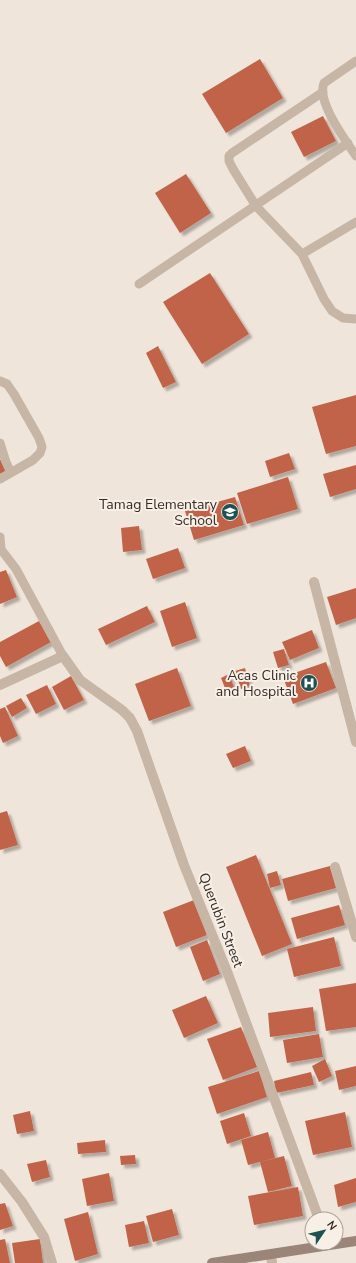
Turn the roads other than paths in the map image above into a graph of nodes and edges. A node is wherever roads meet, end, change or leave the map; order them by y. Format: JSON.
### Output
{"nodes":[{"id":1,"x":356,"y":61,"type":"edge"},
{"id":2,"x":323,"y":92,"type":"junction"},
{"id":3,"x":348,"y":143,"type":"junction"},
{"id":4,"x":356,"y":156,"type":"edge"},
{"id":5,"x":256,"y":206,"type":"junction"},
{"id":6,"x":356,"y":222,"type":"edge"},
{"id":7,"x":302,"y":254,"type":"junction"},
{"id":8,"x":139,"y":284,"type":"dead end"},
{"id":9,"x":356,"y":319,"type":"edge"},
{"id":10,"x":0,"y":381,"type":"edge"},
{"id":11,"x":0,"y":443,"type":"edge"},
{"id":12,"x":11,"y":473,"type":"junction"},
{"id":13,"x":0,"y":480,"type":"edge"},
{"id":14,"x":0,"y":537,"type":"edge"},
{"id":15,"x":1,"y":549,"type":"edge"},
{"id":16,"x":314,"y":582,"type":"dead end"},
{"id":17,"x":63,"y":656,"type":"junction"},
{"id":18,"x":1,"y":683,"type":"edge"},
{"id":19,"x":356,"y":742,"type":"edge"},
{"id":20,"x":335,"y":867,"type":"dead end"},
{"id":21,"x":356,"y":937,"type":"edge"},
{"id":22,"x":0,"y":1174,"type":"edge"},
{"id":23,"x":316,"y":1211,"type":"edge"},
{"id":24,"x":356,"y":1241,"type":"edge"},
{"id":25,"x":344,"y":1242,"type":"edge"},
{"id":26,"x":304,"y":1250,"type":"edge"},
{"id":27,"x":271,"y":1259,"type":"edge"},
{"id":28,"x":52,"y":1263,"type":"edge"},
{"id":29,"x":212,"y":1263,"type":"edge"}],
"edges":[{"from":1,"to":2,"type":"lane"},
{"from":2,"to":3,"type":"lane"},
{"from":2,"to":5,"type":"lane"},
{"from":3,"to":4,"type":"lane"},
{"from":3,"to":5,"type":"lane"},
{"from":5,"to":7,"type":"lane"},
{"from":5,"to":8,"type":"lane"},
{"from":6,"to":7,"type":"lane"},
{"from":7,"to":9,"type":"lane"},
{"from":10,"to":12,"type":"lane"},
{"from":11,"to":12,"type":"lane"},
{"from":12,"to":13,"type":"lane"},
{"from":14,"to":15,"type":"lane"},
{"from":15,"to":17,"type":"lane"},
{"from":16,"to":19,"type":"street"},
{"from":17,"to":18,"type":"street"},
{"from":17,"to":23,"type":"street","name":"Querubin Street"},
{"from":20,"to":21,"type":"street"},
{"from":22,"to":28,"type":"street"},
{"from":24,"to":25,"type":"main road"},
{"from":26,"to":27,"type":"main road"},
{"from":27,"to":29,"type":"main road"}]}
